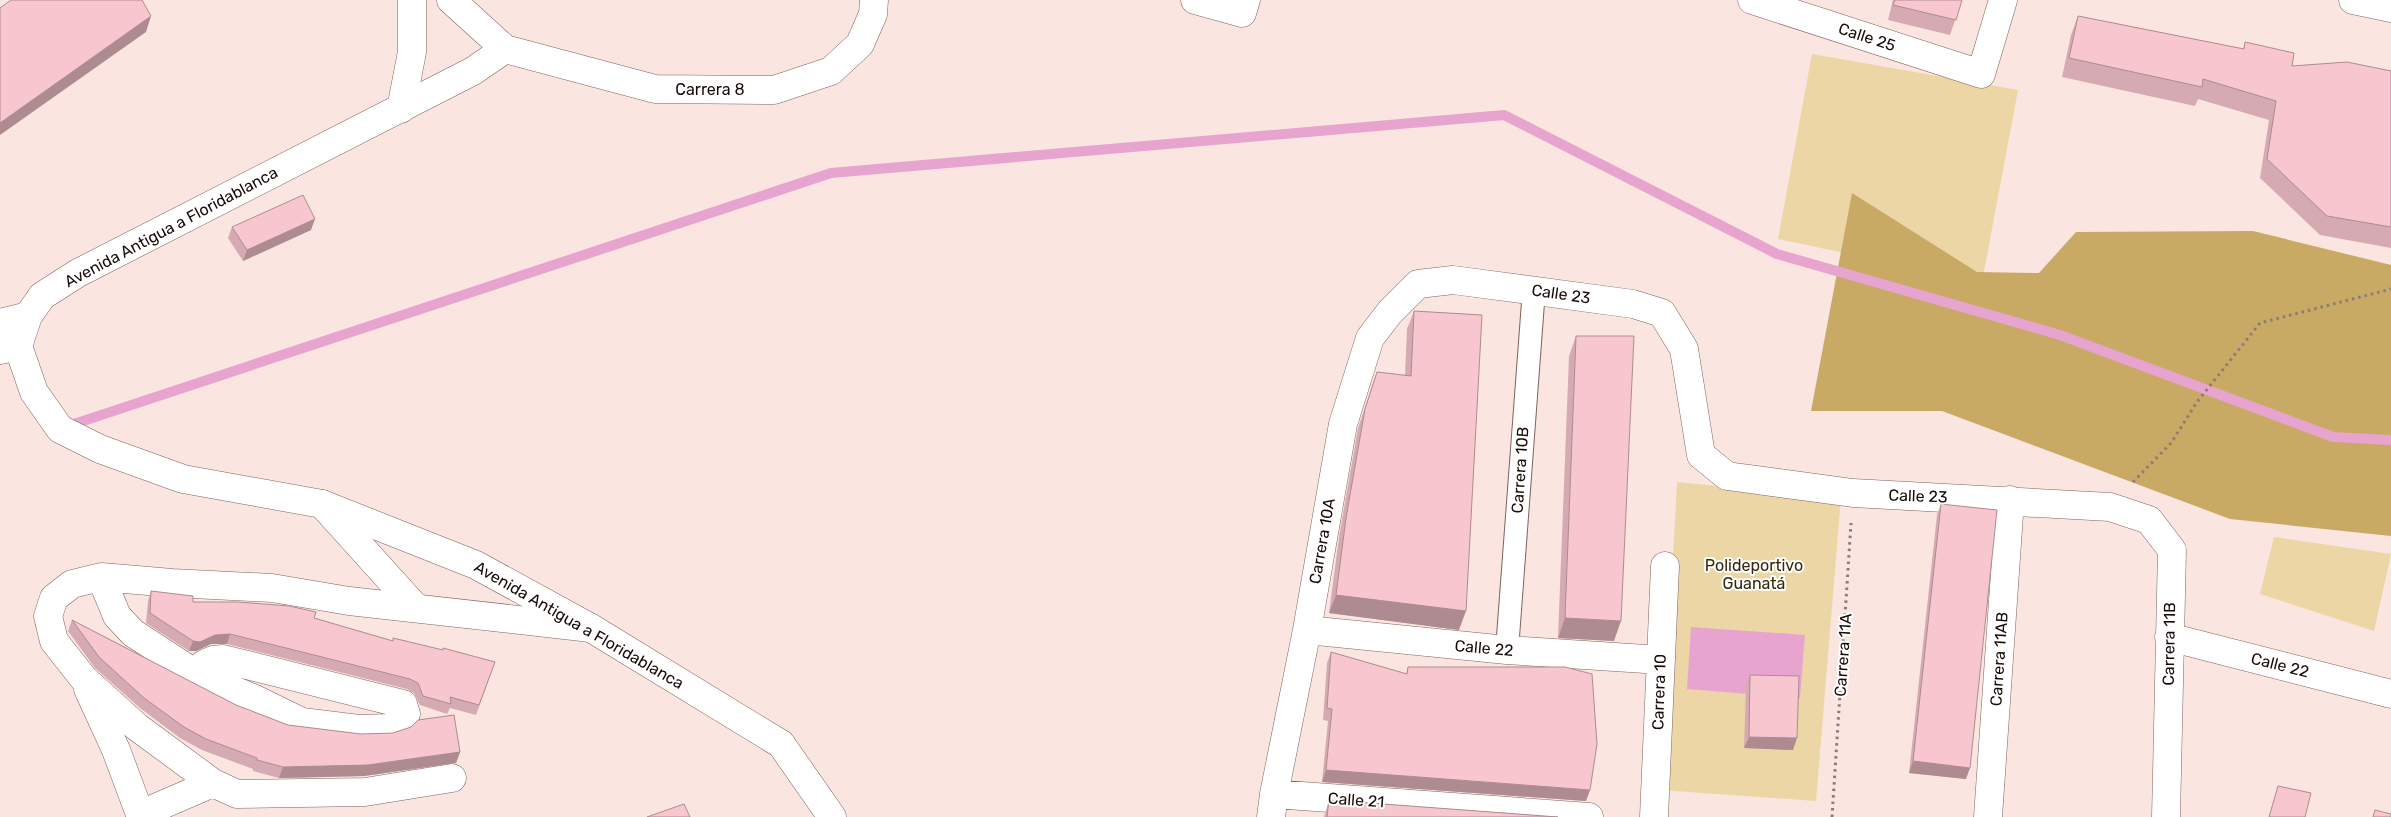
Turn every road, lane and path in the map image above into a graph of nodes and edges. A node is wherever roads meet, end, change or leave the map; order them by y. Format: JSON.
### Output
{"nodes":[{"id":1,"x":412,"y":0,"type":"edge"},
{"id":2,"x":451,"y":0,"type":"edge"},
{"id":3,"x":874,"y":0,"type":"edge"},
{"id":4,"x":1194,"y":0,"type":"edge"},
{"id":5,"x":1752,"y":0,"type":"edge"},
{"id":6,"x":2003,"y":0,"type":"edge"},
{"id":7,"x":2353,"y":0,"type":"edge"},
{"id":8,"x":1244,"y":7,"type":"edge"},
{"id":9,"x":2391,"y":8,"type":"edge"},
{"id":10,"x":505,"y":49,"type":"junction"},
{"id":11,"x":401,"y":109,"type":"junction"},
{"id":12,"x":1418,"y":284,"type":"joint"},
{"id":13,"x":1534,"y":289,"type":"junction"},
{"id":14,"x":2391,"y":289,"type":"edge"},
{"id":15,"x":28,"y":316,"type":"junction"},
{"id":16,"x":0,"y":323,"type":"edge"},
{"id":17,"x":9,"y":348,"type":"edge"},
{"id":18,"x":1853,"y":494,"type":"junction"},
{"id":19,"x":2010,"y":500,"type":"junction"},
{"id":20,"x":322,"y":504,"type":"junction"},
{"id":21,"x":2110,"y":507,"type":"junction"},
{"id":22,"x":1664,"y":566,"type":"dead end"},
{"id":23,"x":101,"y":577,"type":"junction"},
{"id":24,"x":416,"y":608,"type":"junction"},
{"id":25,"x":591,"y":628,"type":"junction"},
{"id":26,"x":1307,"y":630,"type":"junction"},
{"id":27,"x":2169,"y":637,"type":"junction"},
{"id":28,"x":1507,"y":650,"type":"junction"},
{"id":29,"x":1661,"y":660,"type":"junction"},
{"id":30,"x":199,"y":676,"type":"junction"},
{"id":31,"x":84,"y":679,"type":"junction"},
{"id":32,"x":2391,"y":694,"type":"edge"},
{"id":33,"x":452,"y":778,"type":"dead end"},
{"id":34,"x":232,"y":798,"type":"edge"},
{"id":35,"x":1272,"y":806,"type":"edge"},
{"id":36,"x":142,"y":816,"type":"edge"},
{"id":37,"x":832,"y":817,"type":"edge"},
{"id":38,"x":1589,"y":817,"type":"edge"},
{"id":39,"x":1654,"y":817,"type":"edge"},
{"id":40,"x":1832,"y":817,"type":"edge"},
{"id":41,"x":1988,"y":817,"type":"edge"},
{"id":42,"x":2166,"y":817,"type":"edge"}],
"edges":[{"from":1,"to":11,"type":"street"},
{"from":2,"to":10,"type":"street","name":"Carrera 8"},
{"from":3,"to":10,"type":"street","name":"Carrera 8"},
{"from":4,"to":8,"type":"street"},
{"from":5,"to":6,"type":"street","name":"Calle 25"},
{"from":7,"to":9,"type":"street"},
{"from":10,"to":11,"type":"street"},
{"from":11,"to":15,"type":"street","name":"Avenida Antigua a Floridablanca"},
{"from":12,"to":13,"type":"street","name":"Calle 23"},
{"from":12,"to":26,"type":"street","name":"Carrera 10A"},
{"from":13,"to":18,"type":"street","name":"Calle 23"},
{"from":13,"to":28,"type":"street","name":"Carrera 10B"},
{"from":14,"to":21,"type":"path"},
{"from":15,"to":16,"type":"street"},
{"from":15,"to":17,"type":"street","name":"Avenida Antigua a Floridablanca"},
{"from":17,"to":20,"type":"street","name":"Avenida Antigua a Floridablanca"},
{"from":18,"to":19,"type":"street","name":"Calle 23"},
{"from":18,"to":40,"type":"path","name":"Carrera 11A"},
{"from":19,"to":21,"type":"street","name":"Calle 23"},
{"from":19,"to":41,"type":"street","name":"Carrera 11AB"},
{"from":20,"to":24,"type":"street"},
{"from":20,"to":25,"type":"street","name":"Avenida Antigua a Floridablanca"},
{"from":21,"to":27,"type":"street","name":"Carrera 11B"},
{"from":22,"to":29,"type":"street","name":"Carrera 10"},
{"from":23,"to":24,"type":"street"},
{"from":23,"to":30,"type":"street"},
{"from":23,"to":31,"type":"street"},
{"from":24,"to":25,"type":"street"},
{"from":25,"to":37,"type":"street","name":"Avenida Antigua a Floridablanca"},
{"from":26,"to":28,"type":"street","name":"Calle 22"},
{"from":26,"to":35,"type":"street","name":"Carrera 10A"},
{"from":27,"to":32,"type":"street","name":"Calle 22"},
{"from":27,"to":42,"type":"street","name":"Carrera 11B"},
{"from":28,"to":29,"type":"street","name":"Calle 22"},
{"from":29,"to":39,"type":"street","name":"Carrera 10"},
{"from":30,"to":30,"type":"street"},
{"from":31,"to":34,"type":"street"},
{"from":31,"to":36,"type":"street"},
{"from":33,"to":34,"type":"street"},
{"from":34,"to":36,"type":"street"},
{"from":35,"to":38,"type":"street","name":"Calle 21"}]}
